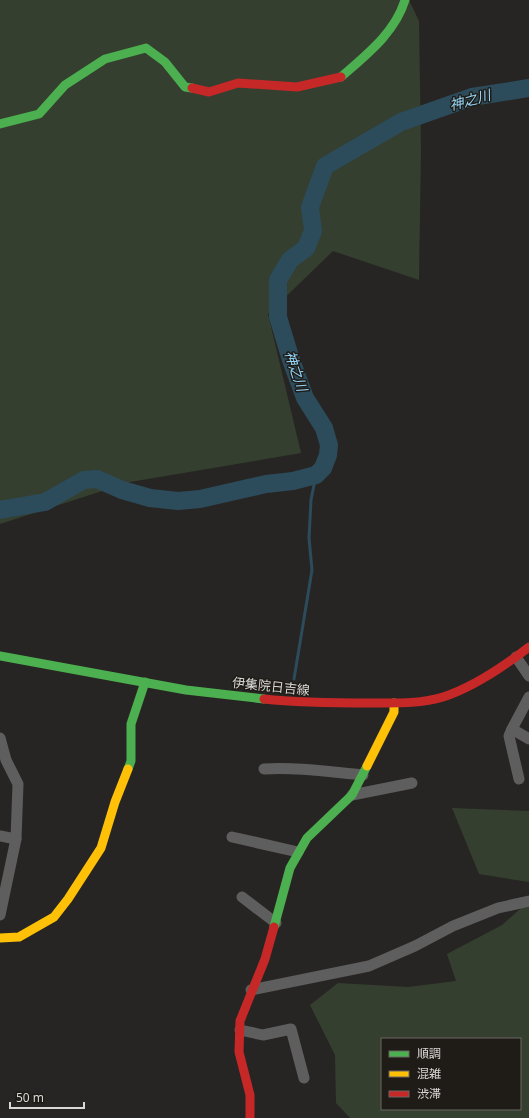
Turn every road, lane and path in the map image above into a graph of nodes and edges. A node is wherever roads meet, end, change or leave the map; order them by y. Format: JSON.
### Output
{"nodes":[{"id":1,"x":405,"y":0,"type":"edge"},
{"id":2,"x":0,"y":124,"type":"edge"},
{"id":3,"x":529,"y":647,"type":"edge"},
{"id":4,"x":0,"y":656,"type":"edge"},
{"id":5,"x":516,"y":657,"type":"junction"},
{"id":6,"x":529,"y":676,"type":"edge"},
{"id":7,"x":145,"y":682,"type":"junction"},
{"id":8,"x":529,"y":697,"type":"edge"},
{"id":9,"x":394,"y":702,"type":"junction"},
{"id":10,"x":512,"y":729,"type":"junction"},
{"id":11,"x":0,"y":738,"type":"edge"},
{"id":12,"x":529,"y":739,"type":"edge"},
{"id":13,"x":2,"y":755,"type":"edge"},
{"id":14,"x":264,"y":769,"type":"dead end"},
{"id":15,"x":363,"y":775,"type":"junction"},
{"id":16,"x":519,"y":779,"type":"dead end"},
{"id":17,"x":412,"y":784,"type":"dead end"},
{"id":18,"x":352,"y":795,"type":"junction"},
{"id":19,"x":0,"y":836,"type":"edge"},
{"id":20,"x":232,"y":837,"type":"dead end"},
{"id":21,"x":16,"y":840,"type":"junction"},
{"id":22,"x":298,"y":852,"type":"junction"},
{"id":23,"x":242,"y":897,"type":"dead end"},
{"id":24,"x":529,"y":901,"type":"edge"},
{"id":25,"x":0,"y":915,"type":"edge"},
{"id":26,"x":276,"y":923,"type":"junction"},
{"id":27,"x":0,"y":938,"type":"edge"},
{"id":28,"x":251,"y":990,"type":"junction"},
{"id":29,"x":240,"y":1030,"type":"junction"},
{"id":30,"x":304,"y":1078,"type":"dead end"},
{"id":31,"x":250,"y":1118,"type":"edge"}],
"edges":[{"from":1,"to":2,"type":"street"},
{"from":3,"to":5,"type":"street","name":"伊集院日吉線"},
{"from":4,"to":7,"type":"street","name":"伊集院日吉線"},
{"from":5,"to":6,"type":"street"},
{"from":5,"to":9,"type":"street","name":"伊集院日吉線"},
{"from":7,"to":9,"type":"street","name":"伊集院日吉線"},
{"from":7,"to":27,"type":"street"},
{"from":8,"to":10,"type":"street"},
{"from":9,"to":15,"type":"street"},
{"from":10,"to":12,"type":"street"},
{"from":10,"to":16,"type":"street"},
{"from":11,"to":13,"type":"street"},
{"from":13,"to":21,"type":"street"},
{"from":14,"to":15,"type":"street"},
{"from":15,"to":18,"type":"street"},
{"from":17,"to":18,"type":"street"},
{"from":18,"to":22,"type":"street"},
{"from":19,"to":21,"type":"street"},
{"from":20,"to":22,"type":"street"},
{"from":21,"to":25,"type":"street"},
{"from":22,"to":26,"type":"street"},
{"from":23,"to":26,"type":"street"},
{"from":24,"to":28,"type":"street"},
{"from":26,"to":28,"type":"street"},
{"from":28,"to":29,"type":"street"},
{"from":29,"to":30,"type":"street"},
{"from":29,"to":31,"type":"street"}]}
